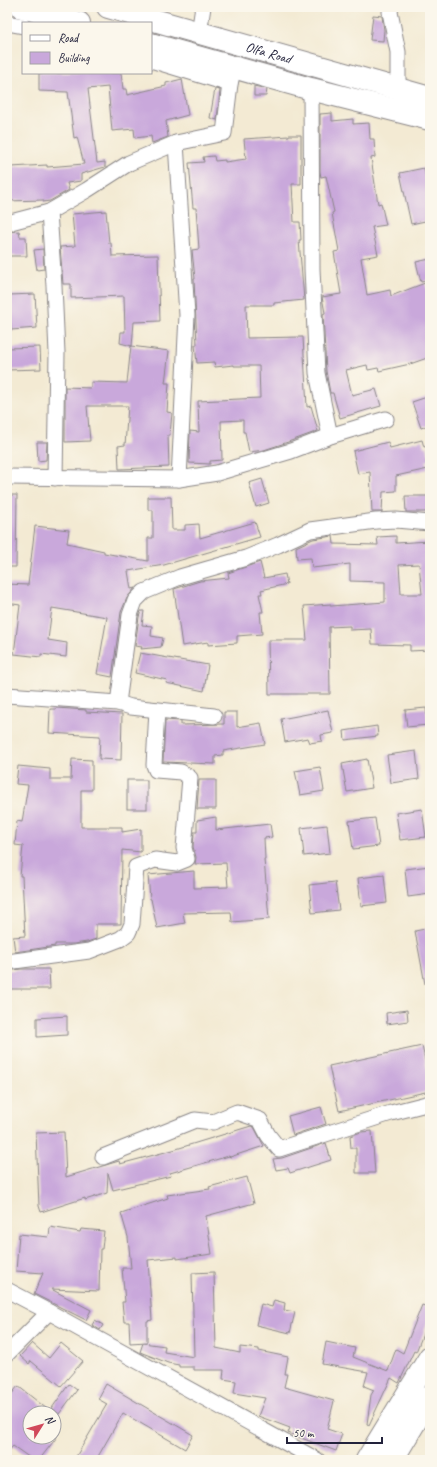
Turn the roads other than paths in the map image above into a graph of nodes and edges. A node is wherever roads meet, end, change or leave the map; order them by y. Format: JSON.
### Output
{"nodes":[{"id":1,"x":22,"y":7,"type":"edge"},
{"id":2,"x":108,"y":7,"type":"edge"},
{"id":3,"x":203,"y":7,"type":"edge"},
{"id":4,"x":393,"y":9,"type":"edge"},
{"id":5,"x":75,"y":22,"type":"edge"},
{"id":6,"x":7,"y":23,"type":"edge"},
{"id":7,"x":22,"y":26,"type":"edge"},
{"id":8,"x":199,"y":33,"type":"junction"},
{"id":9,"x":152,"y":44,"type":"edge"},
{"id":10,"x":152,"y":60,"type":"edge"},
{"id":11,"x":232,"y":76,"type":"junction"},
{"id":12,"x":398,"y":88,"type":"junction"},
{"id":13,"x":310,"y":89,"type":"junction"},
{"id":14,"x":430,"y":116,"type":"edge"},
{"id":15,"x":176,"y":143,"type":"junction"},
{"id":16,"x":49,"y":212,"type":"junction"},
{"id":17,"x":7,"y":223,"type":"edge"},
{"id":18,"x":386,"y":419,"type":"dead end"},
{"id":19,"x":330,"y":436,"type":"junction"},
{"id":20,"x":7,"y":478,"type":"edge"},
{"id":21,"x":55,"y":478,"type":"junction"},
{"id":22,"x":178,"y":479,"type":"junction"},
{"id":23,"x":430,"y":523,"type":"edge"},
{"id":24,"x":7,"y":695,"type":"edge"},
{"id":25,"x":118,"y":703,"type":"junction"},
{"id":26,"x":157,"y":710,"type":"junction"},
{"id":27,"x":214,"y":716,"type":"dead end"},
{"id":28,"x":7,"y":962,"type":"edge"},
{"id":29,"x":430,"y":1103,"type":"edge"},
{"id":30,"x":103,"y":1157,"type":"dead end"},
{"id":31,"x":7,"y":1290,"type":"edge"},
{"id":32,"x":50,"y":1312,"type":"junction"},
{"id":33,"x":7,"y":1354,"type":"edge"},
{"id":34,"x":430,"y":1357,"type":"edge"},
{"id":35,"x":430,"y":1397,"type":"edge"},
{"id":36,"x":317,"y":1460,"type":"edge"},
{"id":37,"x":367,"y":1460,"type":"edge"},
{"id":38,"x":392,"y":1460,"type":"edge"}],
"edges":[{"from":1,"to":5,"type":"main road"},
{"from":2,"to":8,"type":"main road","name":"Olfa Road"},
{"from":3,"to":8,"type":"street"},
{"from":4,"to":12,"type":"street"},
{"from":6,"to":7,"type":"street"},
{"from":8,"to":12,"type":"main road","name":"Olfa Road"},
{"from":9,"to":11,"type":"main road"},
{"from":10,"to":11,"type":"street"},
{"from":11,"to":13,"type":"main road"},
{"from":11,"to":15,"type":"street"},
{"from":12,"to":14,"type":"main road","name":"Olfa Road"},
{"from":13,"to":14,"type":"main road"},
{"from":13,"to":19,"type":"street"},
{"from":15,"to":16,"type":"street"},
{"from":15,"to":22,"type":"street"},
{"from":16,"to":17,"type":"street"},
{"from":16,"to":21,"type":"street"},
{"from":18,"to":19,"type":"street"},
{"from":19,"to":22,"type":"street"},
{"from":20,"to":21,"type":"street"},
{"from":21,"to":22,"type":"street"},
{"from":23,"to":25,"type":"street"},
{"from":24,"to":25,"type":"street"},
{"from":25,"to":26,"type":"street"},
{"from":26,"to":27,"type":"street"},
{"from":26,"to":28,"type":"street"},
{"from":29,"to":30,"type":"street"},
{"from":31,"to":32,"type":"street"},
{"from":32,"to":33,"type":"street"},
{"from":32,"to":36,"type":"street"},
{"from":34,"to":37,"type":"main road"},
{"from":35,"to":38,"type":"main road"}]}
